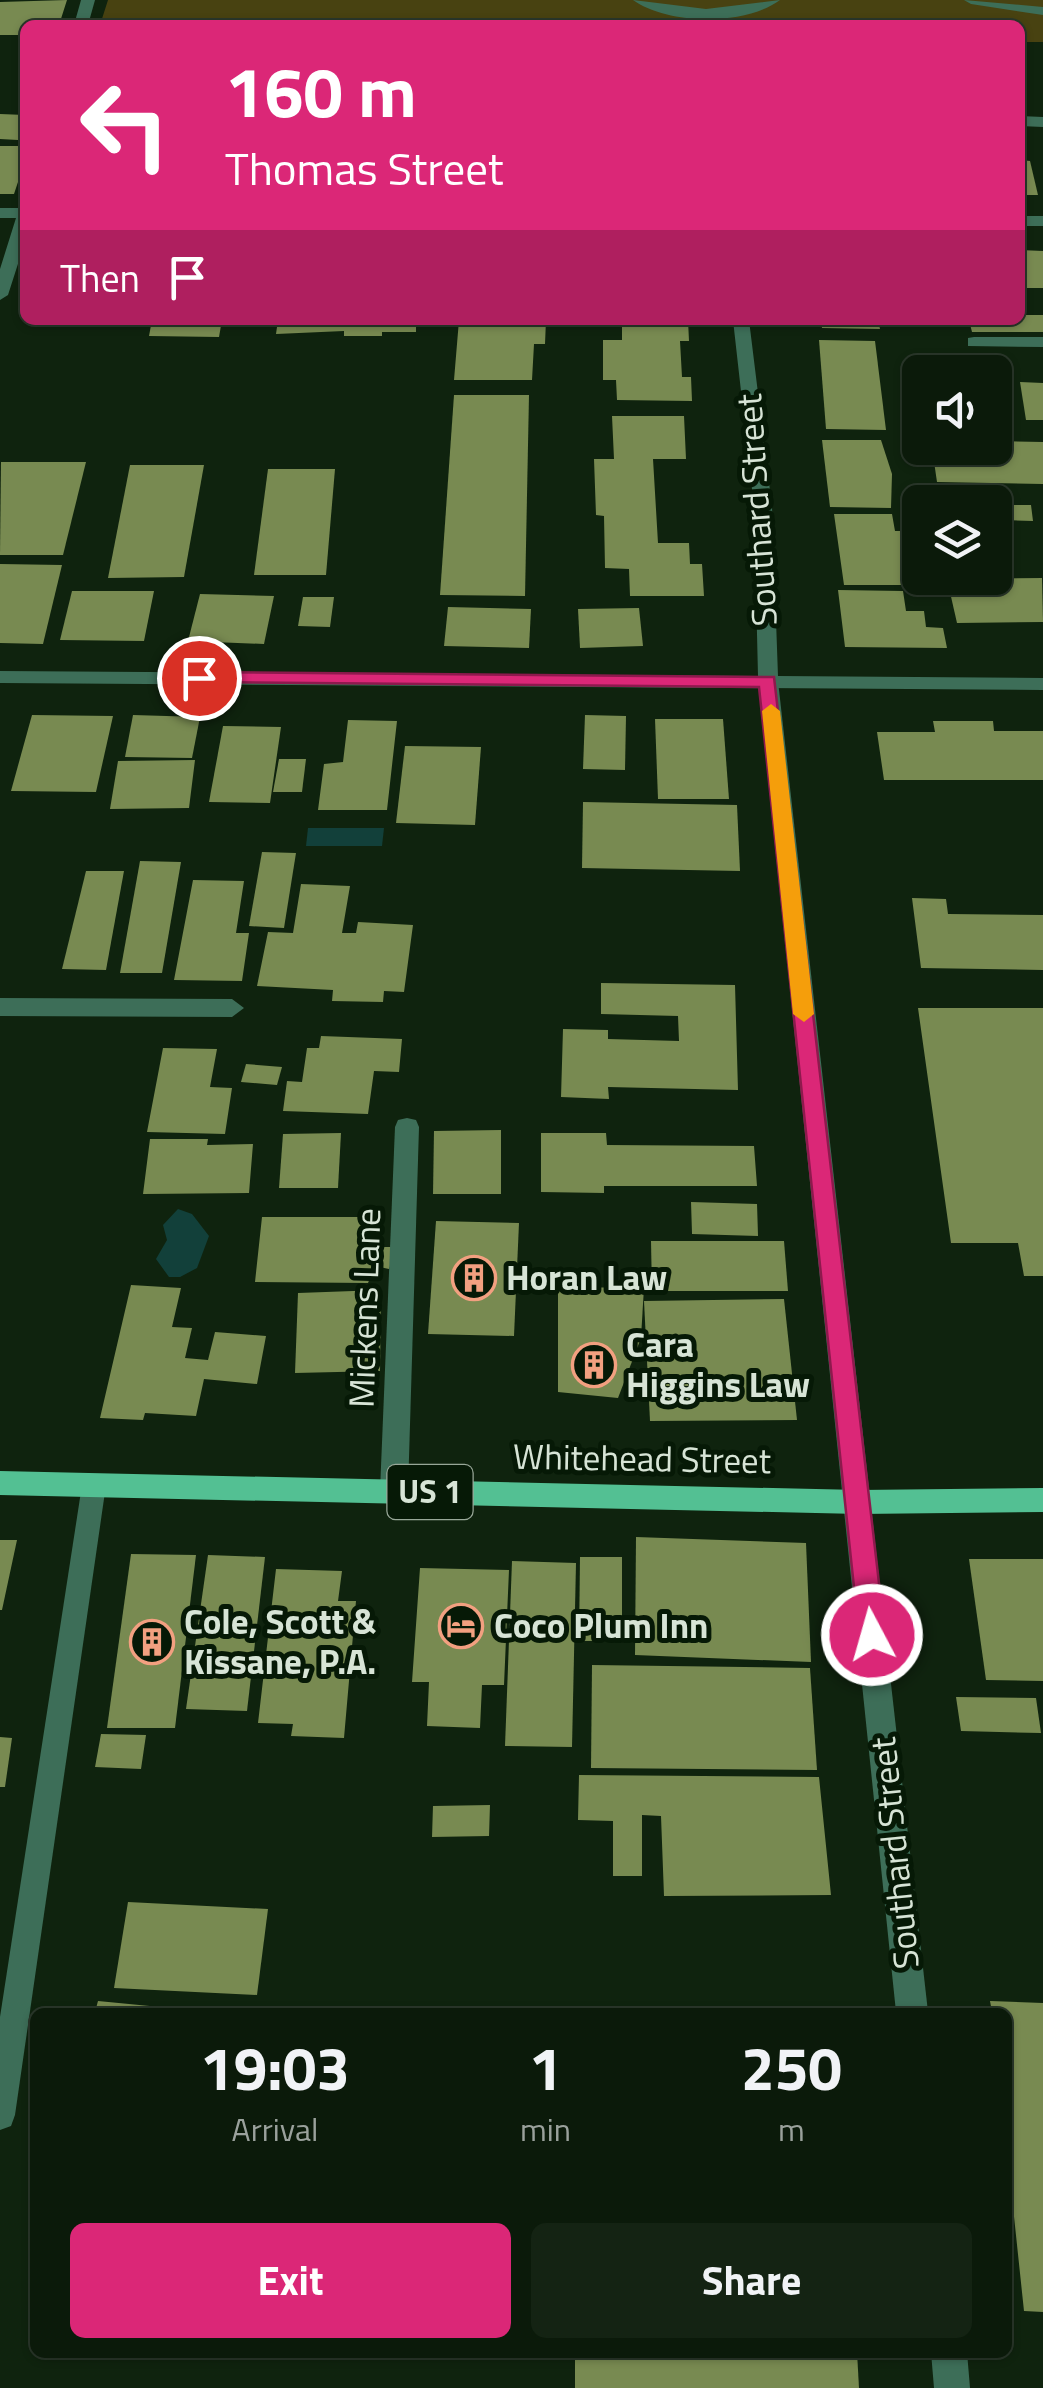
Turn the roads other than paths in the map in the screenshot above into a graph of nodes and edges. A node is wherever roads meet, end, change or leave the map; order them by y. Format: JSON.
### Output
{"nodes":[{"id":1,"x":640,"y":0,"type":"edge"},
{"id":2,"x":772,"y":0,"type":"edge"},
{"id":3,"x":972,"y":0,"type":"edge"},
{"id":4,"x":1043,"y":10,"type":"edge"},
{"id":5,"x":706,"y":19,"type":"edge"},
{"id":6,"x":20,"y":230,"type":"edge"},
{"id":7,"x":0,"y":295,"type":"edge"},
{"id":8,"x":743,"y":325,"type":"edge"},
{"id":9,"x":974,"y":342,"type":"dead end"},
{"id":10,"x":1043,"y":342,"type":"edge"},
{"id":11,"x":0,"y":677,"type":"edge"},
{"id":12,"x":768,"y":681,"type":"junction"},
{"id":13,"x":1043,"y":684,"type":"edge"},
{"id":14,"x":0,"y":1007,"type":"edge"},
{"id":15,"x":232,"y":1008,"type":"dead end"},
{"id":16,"x":407,"y":1127,"type":"dead end"},
{"id":17,"x":0,"y":1483,"type":"edge"},
{"id":18,"x":94,"y":1485,"type":"junction"},
{"id":19,"x":394,"y":1491,"type":"junction"},
{"id":20,"x":1043,"y":1500,"type":"edge"},
{"id":21,"x":860,"y":1502,"type":"junction"},
{"id":22,"x":912,"y":2008,"type":"edge"},
{"id":23,"x":0,"y":2115,"type":"edge"},
{"id":24,"x":949,"y":2358,"type":"edge"},
{"id":25,"x":952,"y":2388,"type":"edge"}],
"edges":[{"from":1,"to":5,"type":"street"},
{"from":2,"to":5,"type":"street"},
{"from":3,"to":4,"type":"street"},
{"from":6,"to":7,"type":"street"},
{"from":8,"to":12,"type":"street","name":"Southard Street"},
{"from":9,"to":10,"type":"street"},
{"from":11,"to":12,"type":"street"},
{"from":12,"to":13,"type":"street"},
{"from":12,"to":21,"type":"street","name":"Southard Street"},
{"from":14,"to":15,"type":"street"},
{"from":16,"to":19,"type":"street","name":"Mickens Lane"},
{"from":17,"to":18,"type":"main road","name":"Whitehead Street","number":"US 1"},
{"from":18,"to":19,"type":"main road","name":"Whitehead Street","number":"US 1"},
{"from":18,"to":23,"type":"lane"},
{"from":19,"to":21,"type":"main road","name":"Whitehead Street","number":"US 1"},
{"from":20,"to":21,"type":"main road","name":"Whitehead Street","number":"US 1"},
{"from":21,"to":22,"type":"street","name":"Southard Street"},
{"from":24,"to":25,"type":"street"}]}
